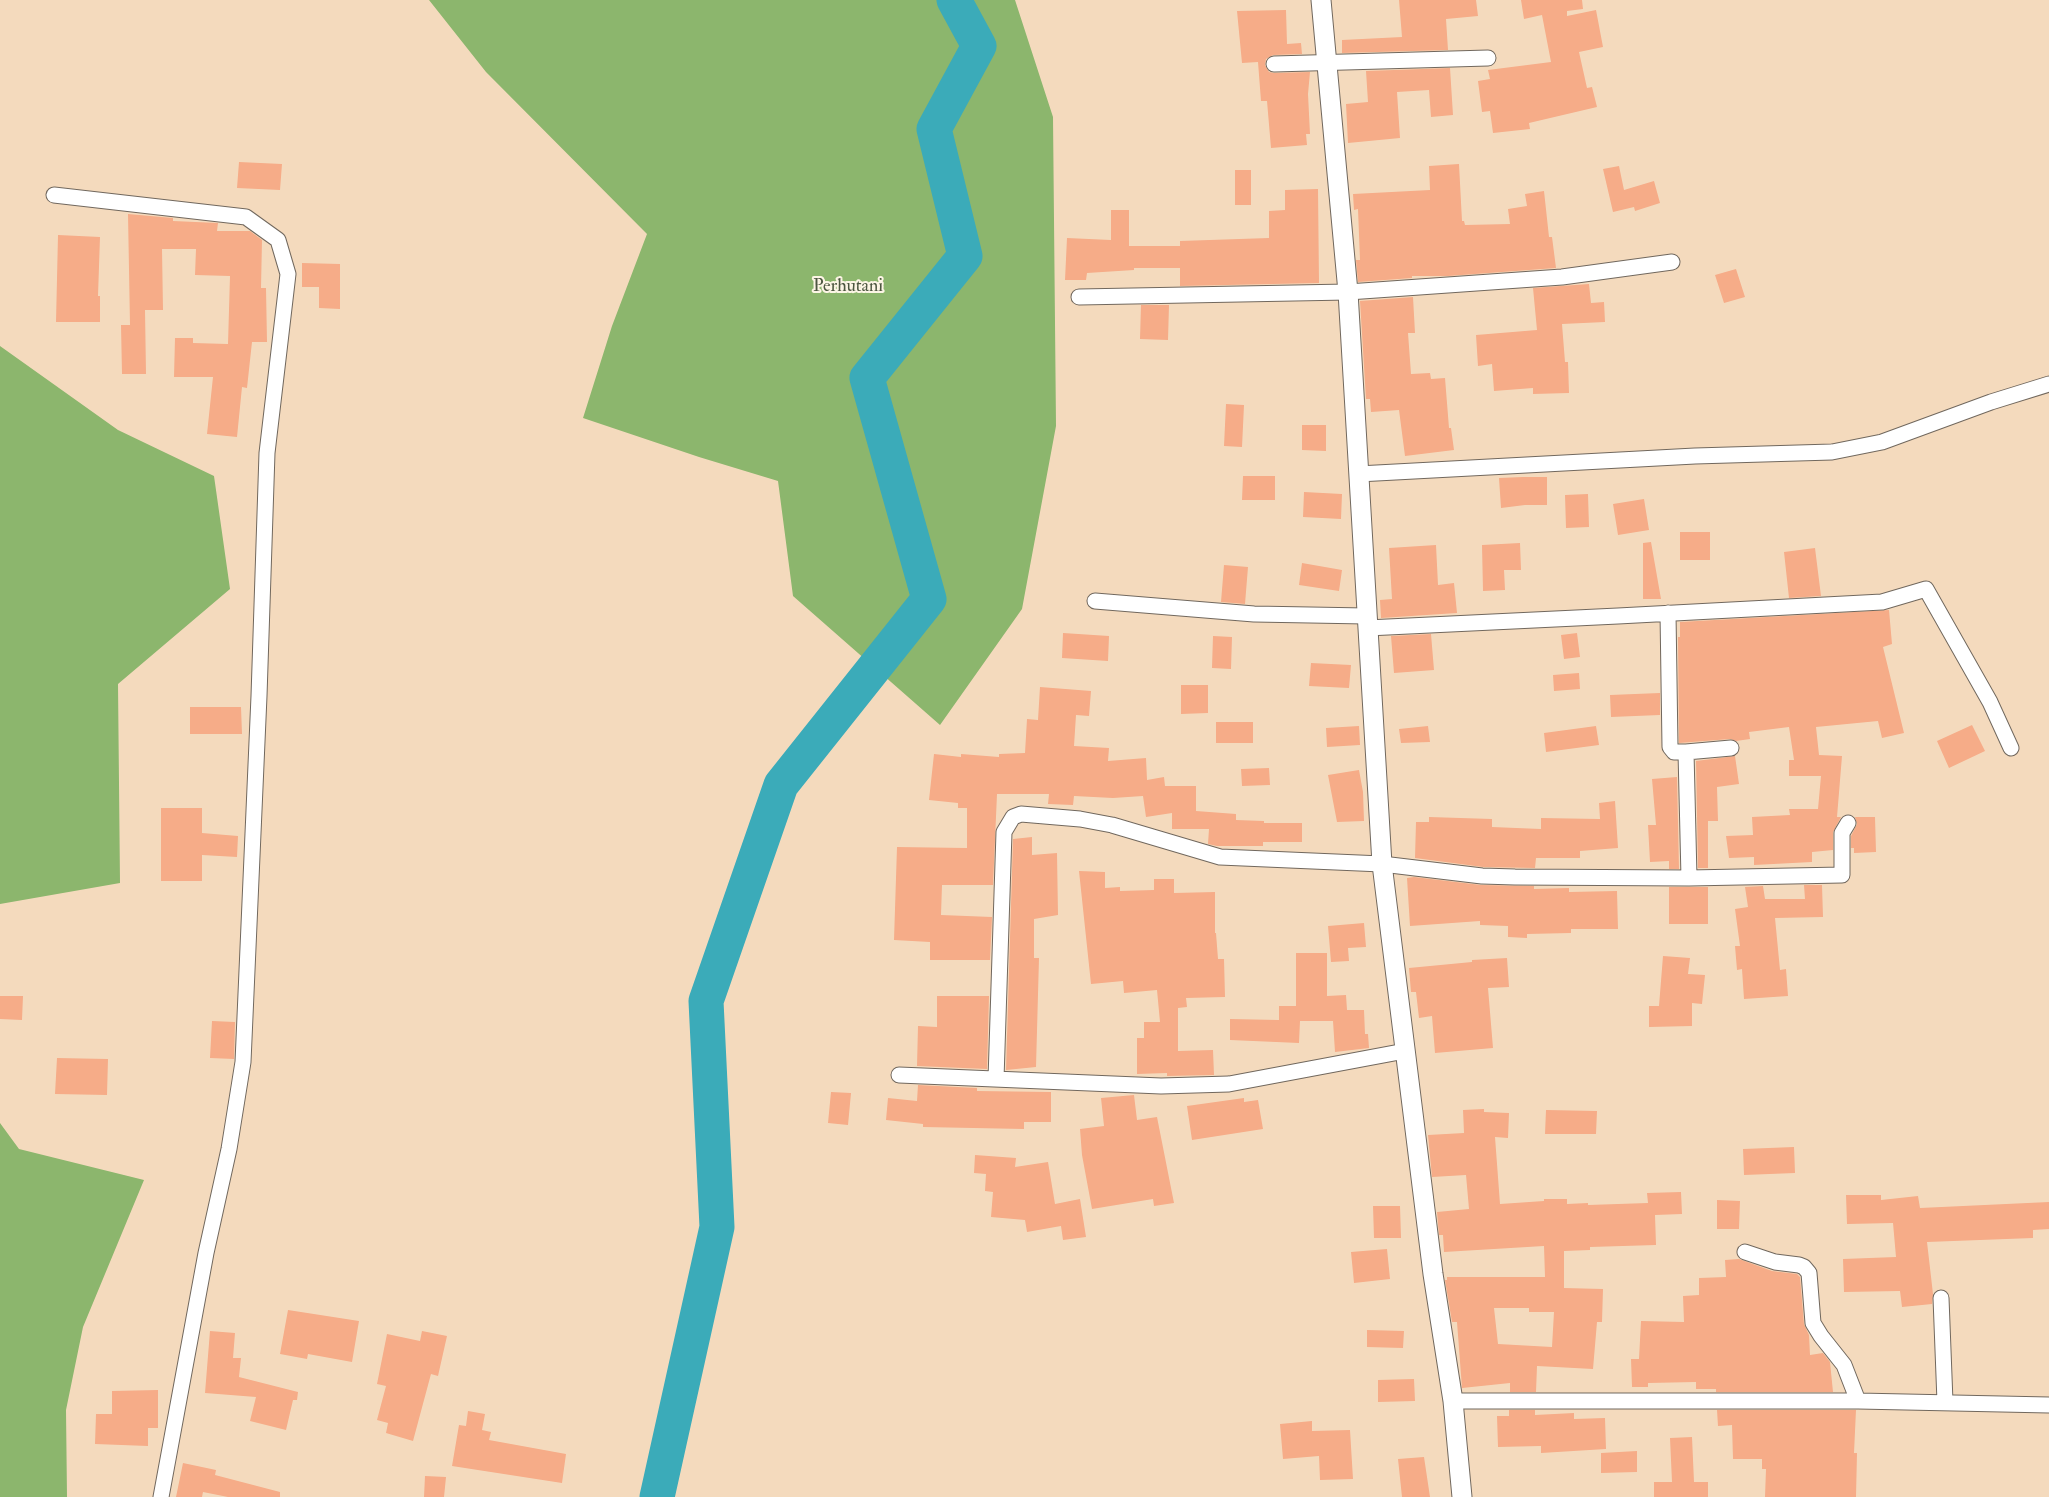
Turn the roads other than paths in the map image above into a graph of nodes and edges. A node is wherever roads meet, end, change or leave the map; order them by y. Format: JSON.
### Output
{"nodes":[{"id":1,"x":1321,"y":0,"type":"edge"},
{"id":2,"x":1488,"y":58,"type":"dead end"},
{"id":3,"x":1326,"y":62,"type":"junction"},
{"id":4,"x":1274,"y":64,"type":"dead end"},
{"id":5,"x":54,"y":195,"type":"dead end"},
{"id":6,"x":1672,"y":262,"type":"dead end"},
{"id":7,"x":1348,"y":292,"type":"junction"},
{"id":8,"x":1079,"y":297,"type":"dead end"},
{"id":9,"x":2049,"y":384,"type":"edge"},
{"id":10,"x":1358,"y":474,"type":"junction"},
{"id":11,"x":1095,"y":601,"type":"dead end"},
{"id":12,"x":1668,"y":613,"type":"junction"},
{"id":13,"x":1366,"y":622,"type":"junction"},
{"id":14,"x":1731,"y":748,"type":"dead end"},
{"id":15,"x":2011,"y":748,"type":"dead end"},
{"id":16,"x":1686,"y":752,"type":"junction"},
{"id":17,"x":1848,"y":823,"type":"dead end"},
{"id":18,"x":1382,"y":864,"type":"junction"},
{"id":19,"x":1689,"y":878,"type":"junction"},
{"id":20,"x":1405,"y":1051,"type":"junction"},
{"id":21,"x":899,"y":1075,"type":"dead end"},
{"id":22,"x":996,"y":1079,"type":"junction"},
{"id":23,"x":1745,"y":1252,"type":"dead end"},
{"id":24,"x":1941,"y":1298,"type":"dead end"},
{"id":25,"x":1453,"y":1401,"type":"junction"},
{"id":26,"x":1858,"y":1401,"type":"junction"},
{"id":27,"x":1945,"y":1402,"type":"junction"},
{"id":28,"x":2049,"y":1405,"type":"edge"},
{"id":29,"x":161,"y":1497,"type":"edge"},
{"id":30,"x":1462,"y":1497,"type":"edge"}],
"edges":[{"from":1,"to":3,"type":"street"},
{"from":2,"to":3,"type":"street"},
{"from":3,"to":4,"type":"street"},
{"from":3,"to":7,"type":"street"},
{"from":5,"to":29,"type":"street"},
{"from":6,"to":7,"type":"street"},
{"from":7,"to":8,"type":"street"},
{"from":7,"to":10,"type":"street"},
{"from":9,"to":10,"type":"street"},
{"from":10,"to":13,"type":"street"},
{"from":11,"to":13,"type":"street"},
{"from":12,"to":13,"type":"street"},
{"from":12,"to":15,"type":"street"},
{"from":12,"to":16,"type":"street"},
{"from":13,"to":18,"type":"street"},
{"from":14,"to":16,"type":"street"},
{"from":16,"to":19,"type":"street"},
{"from":17,"to":19,"type":"street"},
{"from":18,"to":19,"type":"street"},
{"from":18,"to":20,"type":"street"},
{"from":18,"to":22,"type":"street"},
{"from":20,"to":22,"type":"street"},
{"from":20,"to":25,"type":"street"},
{"from":21,"to":22,"type":"street"},
{"from":23,"to":26,"type":"street"},
{"from":24,"to":27,"type":"street"},
{"from":25,"to":26,"type":"street"},
{"from":25,"to":30,"type":"street"},
{"from":26,"to":27,"type":"street"},
{"from":27,"to":28,"type":"street"}]}
